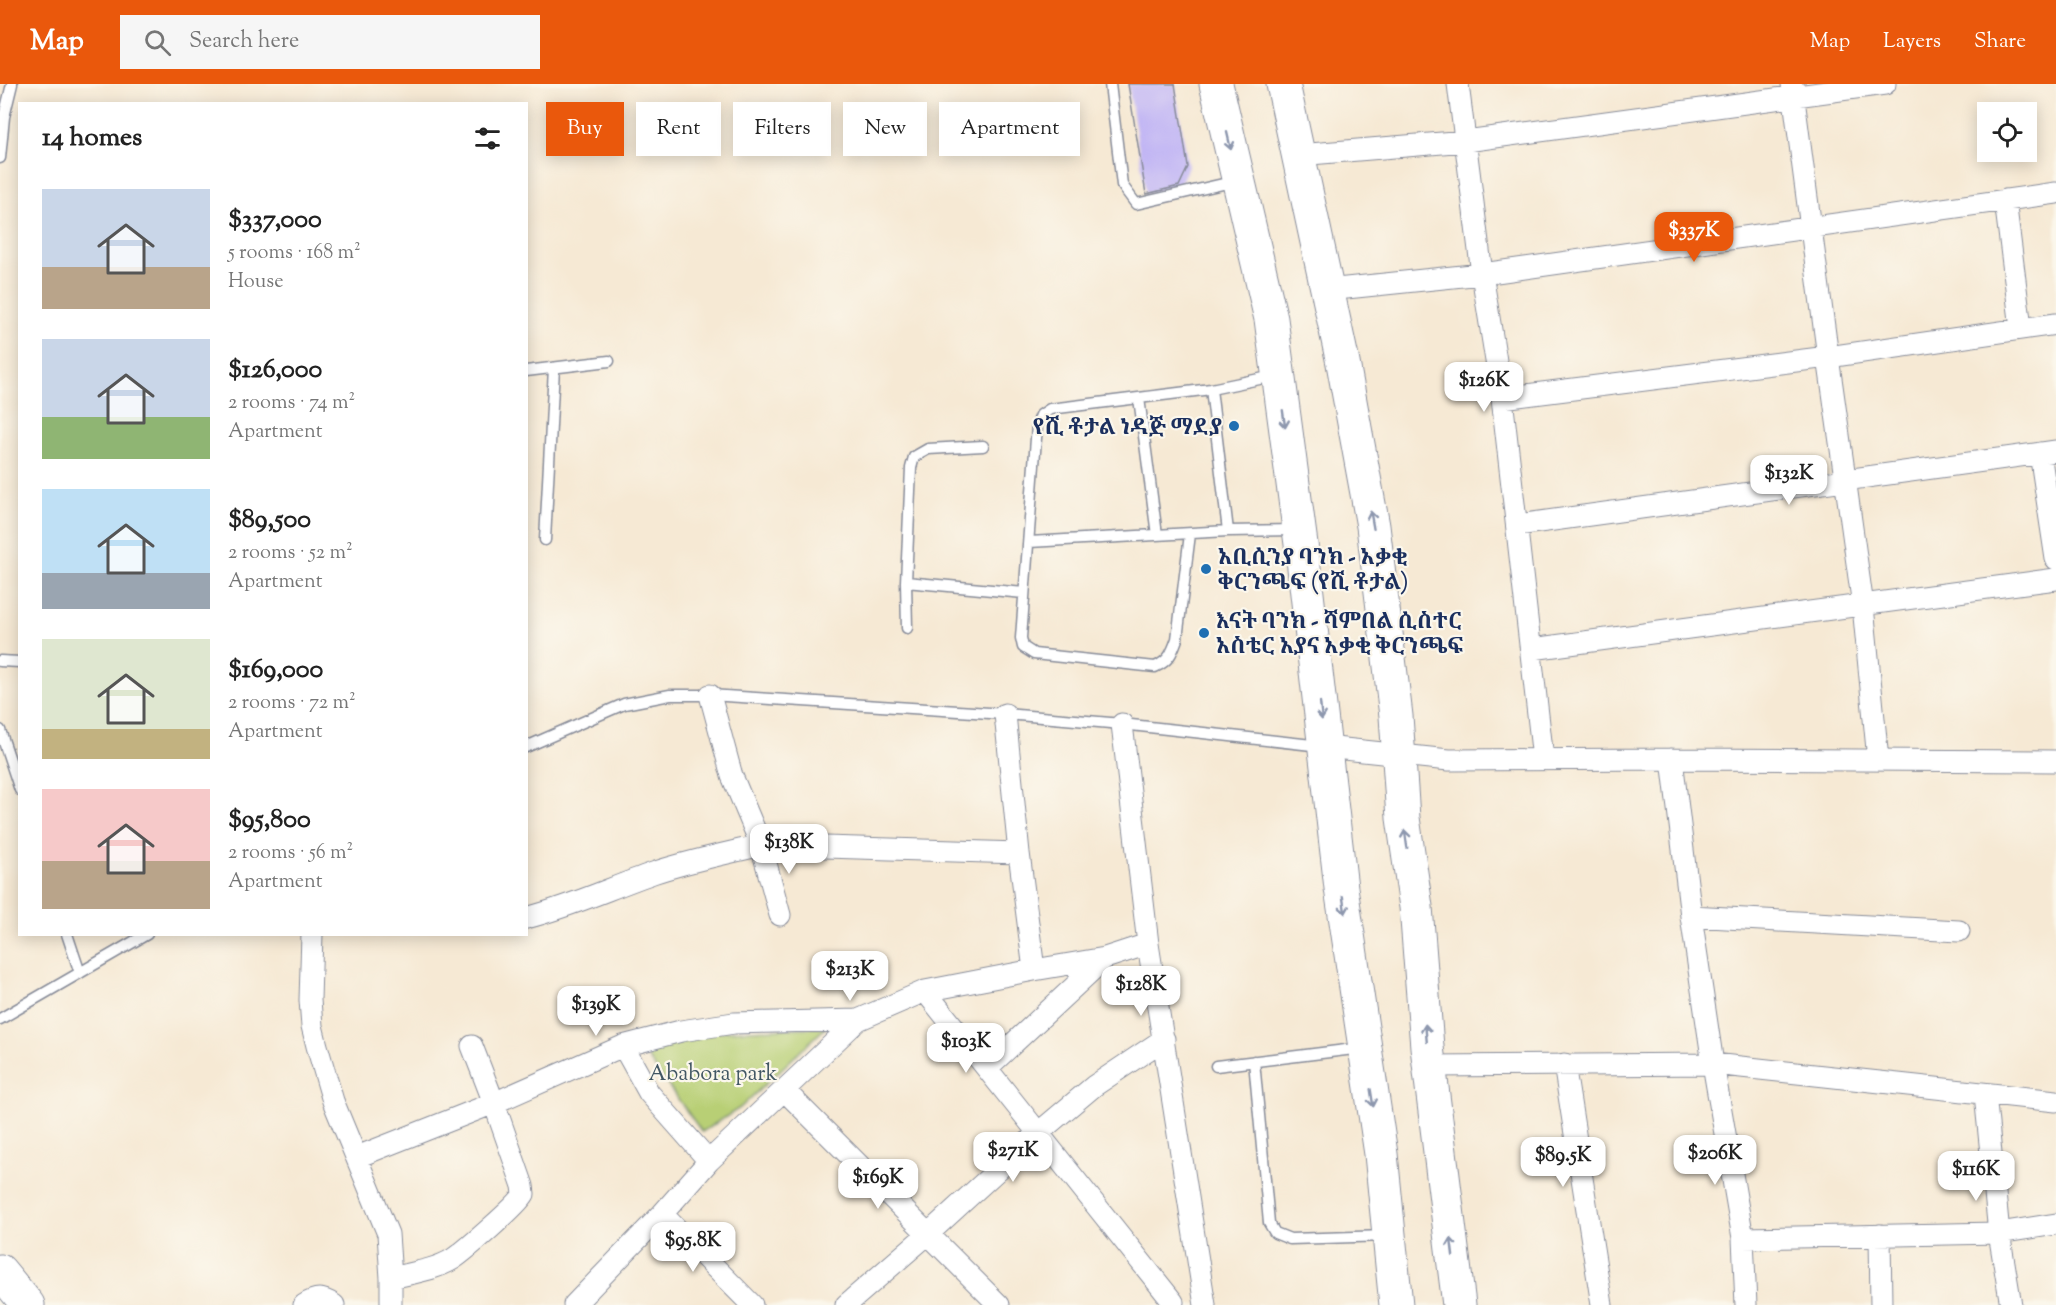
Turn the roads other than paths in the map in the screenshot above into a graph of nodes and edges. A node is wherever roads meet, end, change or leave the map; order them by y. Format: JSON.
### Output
{"nodes":[{"id":1,"x":12,"y":84,"type":"edge"},
{"id":2,"x":1110,"y":84,"type":"edge"},
{"id":3,"x":1216,"y":84,"type":"edge"},
{"id":4,"x":1283,"y":84,"type":"edge"},
{"id":5,"x":1458,"y":84,"type":"edge"},
{"id":6,"x":1885,"y":84,"type":"edge"},
{"id":7,"x":1793,"y":90,"type":"edge"},
{"id":8,"x":1466,"y":141,"type":"junction"},
{"id":9,"x":1298,"y":155,"type":"junction"},
{"id":10,"x":0,"y":158,"type":"edge"},
{"id":11,"x":1238,"y":180,"type":"junction"},
{"id":12,"x":2056,"y":193,"type":"edge"},
{"id":13,"x":2005,"y":200,"type":"junction"},
{"id":14,"x":1812,"y":226,"type":"junction"},
{"id":15,"x":1482,"y":274,"type":"junction"},
{"id":16,"x":1327,"y":290,"type":"junction"},
{"id":17,"x":2056,"y":324,"type":"edge"},
{"id":18,"x":2021,"y":328,"type":"junction"},
{"id":19,"x":1827,"y":357,"type":"junction"},
{"id":20,"x":609,"y":361,"type":"dead end"},
{"id":21,"x":554,"y":368,"type":"junction"},
{"id":22,"x":528,"y":371,"type":"edge"},
{"id":23,"x":1278,"y":375,"type":"junction"},
{"id":24,"x":1211,"y":389,"type":"junction"},
{"id":25,"x":1139,"y":398,"type":"junction"},
{"id":26,"x":1502,"y":398,"type":"junction"},
{"id":27,"x":983,"y":446,"type":"dead end"},
{"id":28,"x":2048,"y":452,"type":"edge"},
{"id":29,"x":1845,"y":479,"type":"junction"},
{"id":30,"x":1517,"y":525,"type":"junction"},
{"id":31,"x":1299,"y":530,"type":"junction"},
{"id":32,"x":1228,"y":531,"type":"junction"},
{"id":33,"x":1190,"y":534,"type":"junction"},
{"id":34,"x":1157,"y":535,"type":"junction"},
{"id":35,"x":545,"y":540,"type":"dead end"},
{"id":36,"x":1029,"y":542,"type":"junction"},
{"id":37,"x":2056,"y":559,"type":"edge"},
{"id":38,"x":2056,"y":579,"type":"edge"},
{"id":39,"x":906,"y":582,"type":"junction"},
{"id":40,"x":1024,"y":593,"type":"junction"},
{"id":41,"x":1863,"y":606,"type":"junction"},
{"id":42,"x":907,"y":628,"type":"dead end"},
{"id":43,"x":1532,"y":649,"type":"junction"},
{"id":44,"x":0,"y":661,"type":"edge"},
{"id":45,"x":18,"y":662,"type":"edge"},
{"id":46,"x":711,"y":695,"type":"junction"},
{"id":47,"x":1005,"y":714,"type":"junction"},
{"id":48,"x":1122,"y":724,"type":"junction"},
{"id":49,"x":0,"y":730,"type":"edge"},
{"id":50,"x":528,"y":746,"type":"edge"},
{"id":51,"x":1325,"y":747,"type":"junction"},
{"id":52,"x":1399,"y":755,"type":"junction"},
{"id":53,"x":1543,"y":759,"type":"junction"},
{"id":54,"x":1672,"y":759,"type":"junction"},
{"id":55,"x":1878,"y":759,"type":"junction"},
{"id":56,"x":2056,"y":761,"type":"edge"},
{"id":57,"x":18,"y":783,"type":"edge"},
{"id":58,"x":761,"y":845,"type":"junction"},
{"id":59,"x":1019,"y":853,"type":"junction"},
{"id":60,"x":780,"y":915,"type":"dead end"},
{"id":61,"x":1691,"y":916,"type":"junction"},
{"id":62,"x":528,"y":917,"type":"edge"},
{"id":63,"x":1959,"y":931,"type":"dead end"},
{"id":64,"x":68,"y":936,"type":"edge"},
{"id":65,"x":144,"y":936,"type":"edge"},
{"id":66,"x":312,"y":936,"type":"edge"},
{"id":67,"x":1148,"y":944,"type":"junction"},
{"id":68,"x":1105,"y":958,"type":"junction"},
{"id":69,"x":1034,"y":970,"type":"junction"},
{"id":70,"x":80,"y":973,"type":"junction"},
{"id":71,"x":925,"y":991,"type":"junction"},
{"id":72,"x":0,"y":1019,"type":"edge"},
{"id":73,"x":858,"y":1020,"type":"junction"},
{"id":74,"x":1164,"y":1039,"type":"junction"},
{"id":75,"x":472,"y":1046,"type":"dead end"},
{"id":76,"x":623,"y":1046,"type":"junction"},
{"id":77,"x":1364,"y":1047,"type":"junction"},
{"id":78,"x":1254,"y":1061,"type":"junction"},
{"id":79,"x":1564,"y":1064,"type":"junction"},
{"id":80,"x":1713,"y":1064,"type":"junction"},
{"id":81,"x":1216,"y":1066,"type":"dead end"},
{"id":82,"x":1430,"y":1066,"type":"junction"},
{"id":83,"x":987,"y":1068,"type":"junction"},
{"id":84,"x":784,"y":1090,"type":"junction"},
{"id":85,"x":1985,"y":1094,"type":"junction"},
{"id":86,"x":2056,"y":1101,"type":"edge"},
{"id":87,"x":494,"y":1103,"type":"junction"},
{"id":88,"x":1037,"y":1134,"type":"junction"},
{"id":89,"x":357,"y":1158,"type":"junction"},
{"id":90,"x":709,"y":1161,"type":"junction"},
{"id":91,"x":662,"y":1214,"type":"junction"},
{"id":92,"x":2056,"y":1224,"type":"edge"},
{"id":93,"x":929,"y":1233,"type":"junction"},
{"id":94,"x":1999,"y":1233,"type":"junction"},
{"id":95,"x":1880,"y":1235,"type":"junction"},
{"id":96,"x":1389,"y":1236,"type":"junction"},
{"id":97,"x":1743,"y":1238,"type":"junction"},
{"id":98,"x":0,"y":1271,"type":"edge"},
{"id":99,"x":391,"y":1278,"type":"junction"},
{"id":100,"x":1201,"y":1279,"type":"junction"},
{"id":101,"x":1170,"y":1303,"type":"edge"},
{"id":102,"x":28,"y":1305,"type":"edge"},
{"id":103,"x":304,"y":1305,"type":"edge"},
{"id":104,"x":334,"y":1305,"type":"edge"},
{"id":105,"x":391,"y":1305,"type":"edge"},
{"id":106,"x":574,"y":1305,"type":"edge"},
{"id":107,"x":752,"y":1305,"type":"edge"},
{"id":108,"x":846,"y":1305,"type":"edge"},
{"id":109,"x":999,"y":1305,"type":"edge"},
{"id":110,"x":1205,"y":1305,"type":"edge"},
{"id":111,"x":1396,"y":1305,"type":"edge"},
{"id":112,"x":1459,"y":1305,"type":"edge"},
{"id":113,"x":1602,"y":1305,"type":"edge"},
{"id":114,"x":1746,"y":1305,"type":"edge"},
{"id":115,"x":1881,"y":1305,"type":"edge"},
{"id":116,"x":2011,"y":1305,"type":"edge"}],
"edges":[{"from":1,"to":10,"type":"lane"},
{"from":2,"to":11,"type":"lane"},
{"from":3,"to":11,"type":"main road","one_way":true},
{"from":4,"to":9,"type":"main road"},
{"from":5,"to":8,"type":"street"},
{"from":6,"to":7,"type":"street"},
{"from":7,"to":8,"type":"street"},
{"from":7,"to":14,"type":"street"},
{"from":8,"to":9,"type":"street"},
{"from":8,"to":15,"type":"street"},
{"from":9,"to":16,"type":"main road"},
{"from":11,"to":23,"type":"main road"},
{"from":12,"to":13,"type":"street"},
{"from":13,"to":14,"type":"street"},
{"from":13,"to":18,"type":"street"},
{"from":14,"to":15,"type":"street"},
{"from":14,"to":19,"type":"street"},
{"from":15,"to":16,"type":"street"},
{"from":15,"to":26,"type":"street"},
{"from":52,"to":16,"type":"main road","one_way":true},
{"from":17,"to":18,"type":"street"},
{"from":18,"to":19,"type":"street"},
{"from":19,"to":26,"type":"street"},
{"from":19,"to":29,"type":"street"},
{"from":20,"to":21,"type":"lane"},
{"from":21,"to":22,"type":"lane"},
{"from":21,"to":35,"type":"lane"},
{"from":23,"to":24,"type":"lane"},
{"from":23,"to":31,"type":"main road","one_way":true},
{"from":24,"to":25,"type":"lane"},
{"from":24,"to":32,"type":"lane"},
{"from":25,"to":34,"type":"lane"},
{"from":25,"to":36,"type":"lane"},
{"from":26,"to":30,"type":"street"},
{"from":27,"to":39,"type":"lane"},
{"from":28,"to":29,"type":"street"},
{"from":28,"to":37,"type":"street"},
{"from":29,"to":30,"type":"street"},
{"from":29,"to":41,"type":"street"},
{"from":30,"to":43,"type":"street"},
{"from":31,"to":32,"type":"lane"},
{"from":31,"to":51,"type":"main road","one_way":true},
{"from":32,"to":33,"type":"lane"},
{"from":33,"to":34,"type":"lane"},
{"from":33,"to":40,"type":"lane"},
{"from":34,"to":36,"type":"lane"},
{"from":36,"to":40,"type":"lane"},
{"from":38,"to":41,"type":"street"},
{"from":39,"to":40,"type":"lane"},
{"from":39,"to":42,"type":"lane"},
{"from":41,"to":43,"type":"street"},
{"from":41,"to":55,"type":"street"},
{"from":43,"to":53,"type":"street"},
{"from":44,"to":45,"type":"lane"},
{"from":46,"to":47,"type":"lane"},
{"from":46,"to":50,"type":"lane"},
{"from":46,"to":58,"type":"street"},
{"from":47,"to":48,"type":"lane"},
{"from":47,"to":59,"type":"street"},
{"from":48,"to":51,"type":"lane"},
{"from":48,"to":67,"type":"street"},
{"from":49,"to":57,"type":"lane"},
{"from":51,"to":52,"type":"street"},
{"from":51,"to":77,"type":"main road","one_way":true},
{"from":52,"to":53,"type":"street"},
{"from":82,"to":52,"type":"main road","one_way":true},
{"from":53,"to":54,"type":"street"},
{"from":54,"to":55,"type":"street"},
{"from":54,"to":61,"type":"street"},
{"from":55,"to":56,"type":"street"},
{"from":58,"to":59,"type":"street"},
{"from":58,"to":60,"type":"street"},
{"from":58,"to":62,"type":"street"},
{"from":59,"to":69,"type":"street"},
{"from":61,"to":63,"type":"street"},
{"from":61,"to":80,"type":"street"},
{"from":64,"to":70,"type":"lane"},
{"from":65,"to":70,"type":"lane"},
{"from":66,"to":89,"type":"street"},
{"from":67,"to":68,"type":"street"},
{"from":67,"to":74,"type":"street"},
{"from":68,"to":69,"type":"street"},
{"from":68,"to":83,"type":"street"},
{"from":69,"to":71,"type":"street"},
{"from":70,"to":72,"type":"lane"},
{"from":71,"to":73,"type":"street"},
{"from":71,"to":83,"type":"street"},
{"from":73,"to":76,"type":"street"},
{"from":73,"to":84,"type":"street"},
{"from":74,"to":88,"type":"street"},
{"from":74,"to":100,"type":"street"},
{"from":75,"to":87,"type":"street"},
{"from":76,"to":87,"type":"street"},
{"from":76,"to":90,"type":"street"},
{"from":77,"to":78,"type":"lane"},
{"from":77,"to":96,"type":"main road","one_way":true},
{"from":78,"to":81,"type":"lane"},
{"from":78,"to":96,"type":"lane"},
{"from":79,"to":80,"type":"street"},
{"from":79,"to":82,"type":"street"},
{"from":79,"to":113,"type":"street"},
{"from":80,"to":85,"type":"street"},
{"from":80,"to":97,"type":"street"},
{"from":112,"to":82,"type":"main road","one_way":true},
{"from":83,"to":88,"type":"street"},
{"from":84,"to":90,"type":"street"},
{"from":84,"to":93,"type":"street"},
{"from":85,"to":86,"type":"street"},
{"from":85,"to":94,"type":"street"},
{"from":87,"to":89,"type":"street"},
{"from":87,"to":99,"type":"street"},
{"from":88,"to":93,"type":"street"},
{"from":88,"to":101,"type":"street"},
{"from":89,"to":99,"type":"street"},
{"from":90,"to":91,"type":"street"},
{"from":91,"to":106,"type":"street"},
{"from":91,"to":107,"type":"street"},
{"from":92,"to":94,"type":"street"},
{"from":93,"to":108,"type":"street"},
{"from":93,"to":109,"type":"street"},
{"from":94,"to":95,"type":"street"},
{"from":94,"to":116,"type":"street"},
{"from":95,"to":97,"type":"street"},
{"from":95,"to":115,"type":"street"},
{"from":96,"to":111,"type":"main road"},
{"from":97,"to":114,"type":"street"},
{"from":98,"to":102,"type":"main road"},
{"from":99,"to":105,"type":"street"},
{"from":100,"to":101,"type":"street"},
{"from":100,"to":110,"type":"street"},
{"from":103,"to":104,"type":"street"}]}
